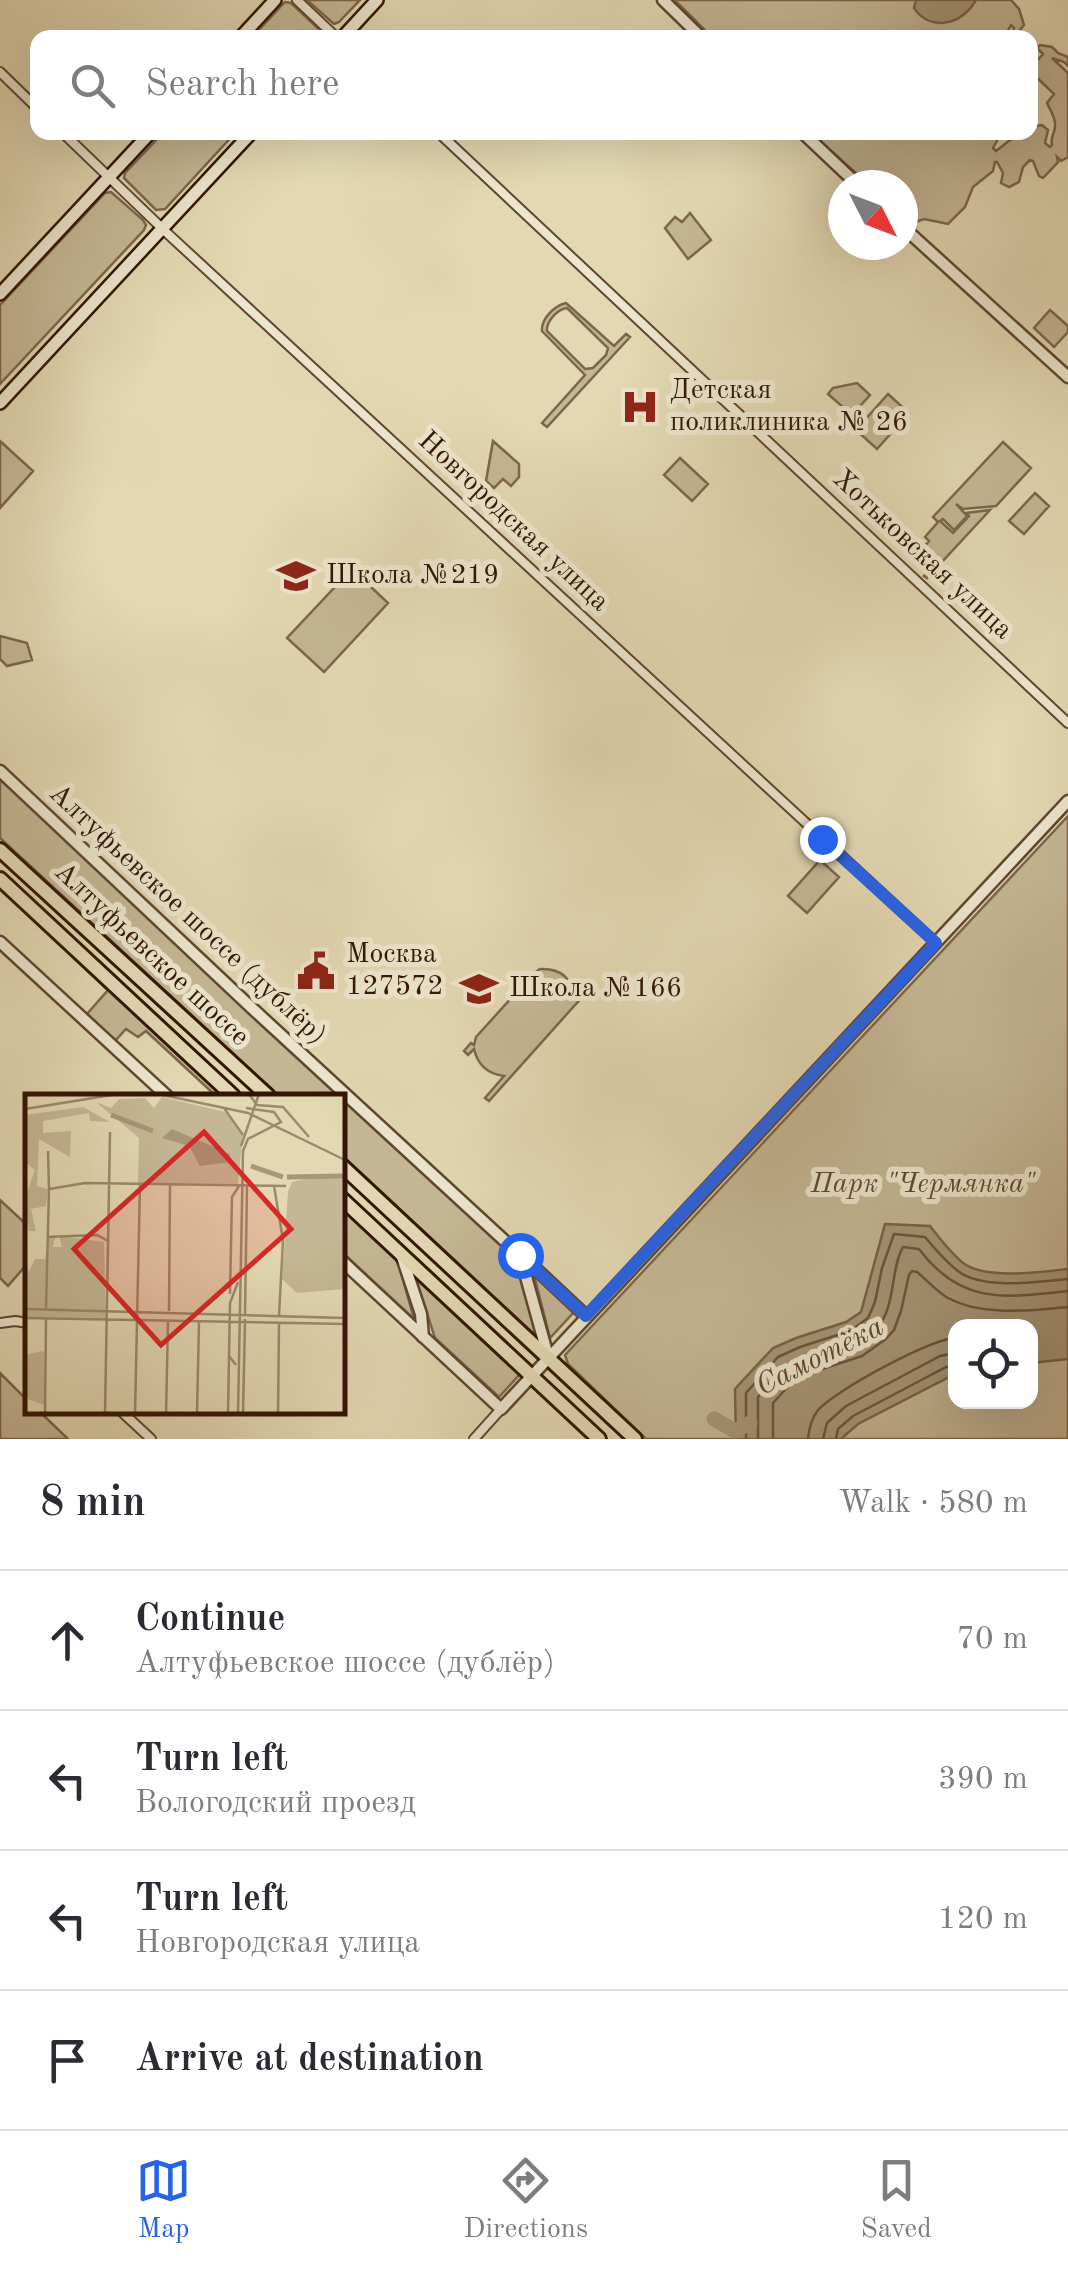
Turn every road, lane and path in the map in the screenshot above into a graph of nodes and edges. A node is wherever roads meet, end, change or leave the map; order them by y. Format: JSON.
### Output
{"nodes":[{"id":1,"x":275,"y":0,"type":"edge"},
{"id":2,"x":296,"y":0,"type":"edge"},
{"id":3,"x":377,"y":0,"type":"edge"},
{"id":4,"x":663,"y":0,"type":"edge"},
{"id":5,"x":247,"y":30,"type":"edge"},
{"id":6,"x":330,"y":30,"type":"edge"},
{"id":7,"x":347,"y":30,"type":"edge"},
{"id":8,"x":694,"y":30,"type":"edge"},
{"id":9,"x":0,"y":72,"type":"edge"},
{"id":10,"x":30,"y":101,"type":"edge"},
{"id":11,"x":70,"y":140,"type":"edge"},
{"id":12,"x":144,"y":140,"type":"edge"},
{"id":13,"x":244,"y":140,"type":"edge"},
{"id":14,"x":447,"y":140,"type":"edge"},
{"id":15,"x":810,"y":140,"type":"edge"},
{"id":16,"x":842,"y":170,"type":"edge"},
{"id":17,"x":109,"y":177,"type":"junction"},
{"id":18,"x":162,"y":227,"type":"junction"},
{"id":19,"x":918,"y":241,"type":"edge"},
{"id":20,"x":0,"y":294,"type":"edge"},
{"id":21,"x":1068,"y":377,"type":"edge"},
{"id":22,"x":0,"y":403,"type":"edge"},
{"id":23,"x":1068,"y":724,"type":"edge"},
{"id":24,"x":0,"y":771,"type":"edge"},
{"id":25,"x":1068,"y":801,"type":"edge"},
{"id":26,"x":0,"y":850,"type":"edge"},
{"id":27,"x":0,"y":880,"type":"edge"},
{"id":28,"x":0,"y":942,"type":"edge"},
{"id":29,"x":936,"y":943,"type":"junction"},
{"id":30,"x":165,"y":1094,"type":"edge"},
{"id":31,"x":231,"y":1094,"type":"edge"},
{"id":32,"x":266,"y":1094,"type":"edge"},
{"id":33,"x":345,"y":1169,"type":"edge"},
{"id":34,"x":345,"y":1202,"type":"edge"},
{"id":35,"x":400,"y":1253,"type":"junction"},
{"id":36,"x":520,"y":1255,"type":"junction"},
{"id":37,"x":345,"y":1264,"type":"edge"},
{"id":38,"x":586,"y":1316,"type":"junction"},
{"id":39,"x":0,"y":1322,"type":"edge"},
{"id":40,"x":25,"y":1323,"type":"edge"},
{"id":41,"x":423,"y":1336,"type":"junction"},
{"id":42,"x":548,"y":1356,"type":"junction"},
{"id":43,"x":531,"y":1375,"type":"junction"},
{"id":44,"x":501,"y":1409,"type":"junction"},
{"id":45,"x":124,"y":1414,"type":"edge"},
{"id":46,"x":151,"y":1439,"type":"edge"},
{"id":47,"x":474,"y":1439,"type":"edge"},
{"id":48,"x":599,"y":1439,"type":"edge"},
{"id":49,"x":635,"y":1439,"type":"edge"}],
"edges":[{"from":1,"to":5,"type":"main road"},
{"from":2,"to":6,"type":"street"},
{"from":3,"to":7,"type":"main road"},
{"from":4,"to":8,"type":"street"},
{"from":9,"to":10,"type":"street"},
{"from":11,"to":17,"type":"street","name":"Новгородская улица"},
{"from":12,"to":17,"type":"main road"},
{"from":13,"to":18,"type":"main road"},
{"from":14,"to":23,"type":"street","name":"Хотьковская улица"},
{"from":15,"to":16,"type":"street"},
{"from":17,"to":18,"type":"street","name":"Новгородская улица"},
{"from":17,"to":20,"type":"main road"},
{"from":18,"to":22,"type":"main road"},
{"from":18,"to":29,"type":"street","name":"Новгородская улица"},
{"from":19,"to":21,"type":"street"},
{"from":24,"to":36,"type":"street","name":"Алтуфьевское шоссе (дублёр)"},
{"from":25,"to":29,"type":"street"},
{"from":26,"to":32,"type":"main road","name":"Алтуфьевское шоссе"},
{"from":27,"to":31,"type":"main road","name":"Алтуфьевское шоссе"},
{"from":28,"to":30,"type":"street"},
{"from":29,"to":38,"type":"street"},
{"from":33,"to":42,"type":"main road"},
{"from":34,"to":35,"type":"main road"},
{"from":35,"to":41,"type":"street"},
{"from":35,"to":43,"type":"main road"},
{"from":36,"to":38,"type":"street","name":"Алтуфьевское шоссе (дублёр)"},
{"from":36,"to":42,"type":"street"},
{"from":37,"to":41,"type":"street"},
{"from":38,"to":42,"type":"street"},
{"from":39,"to":40,"type":"street"},
{"from":41,"to":44,"type":"street"},
{"from":42,"to":43,"type":"street"},
{"from":42,"to":49,"type":"main road"},
{"from":43,"to":44,"type":"street"},
{"from":43,"to":48,"type":"main road"},
{"from":44,"to":47,"type":"street"},
{"from":45,"to":46,"type":"street"}]}
